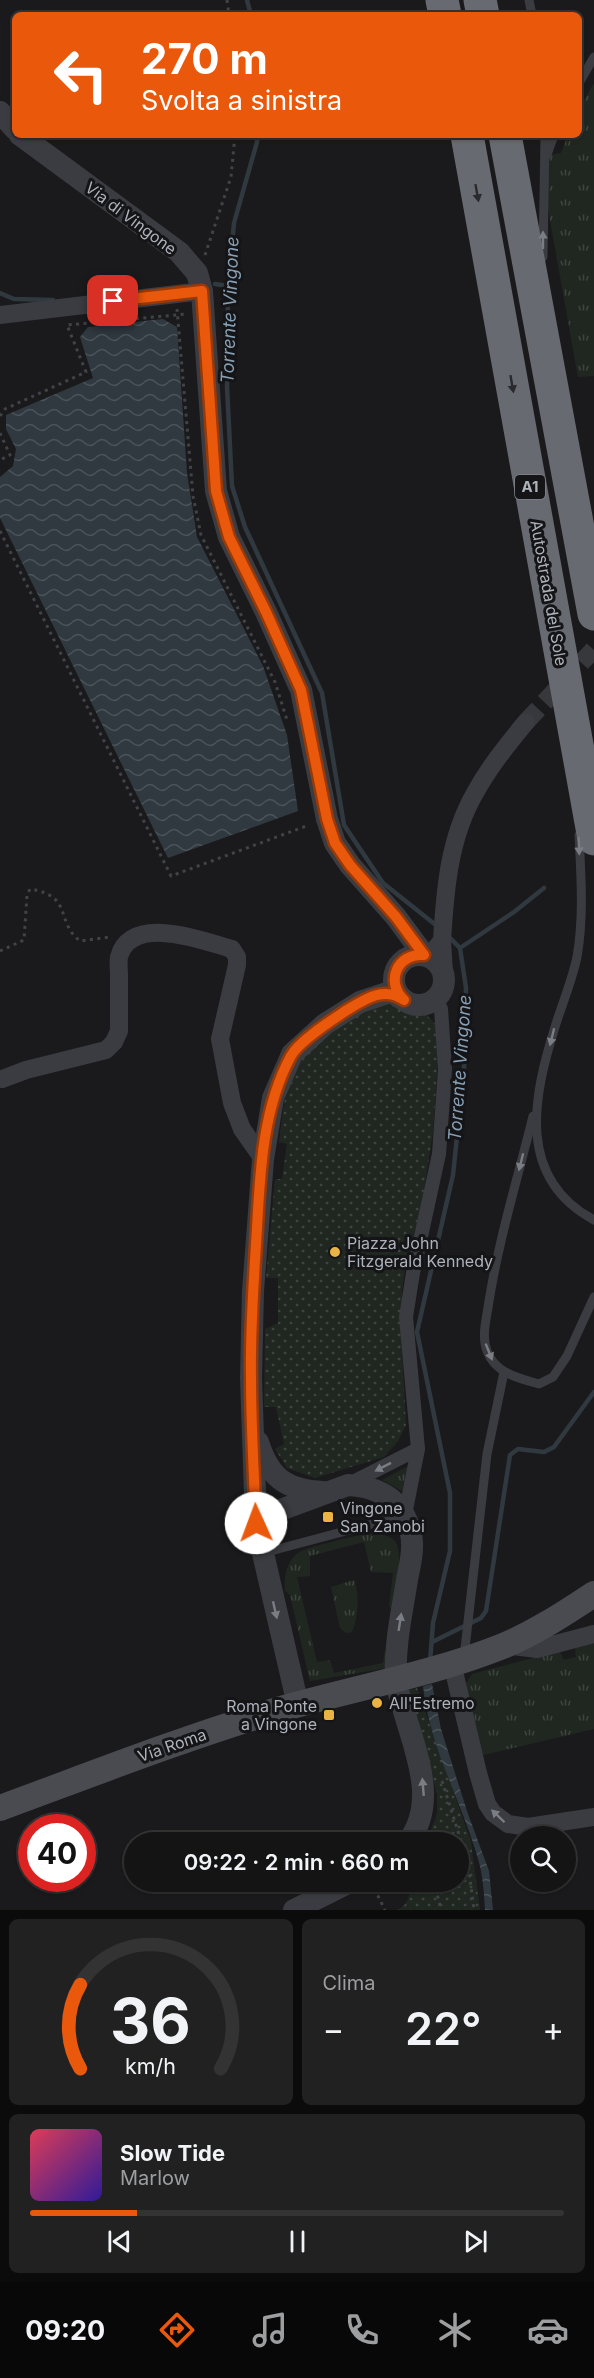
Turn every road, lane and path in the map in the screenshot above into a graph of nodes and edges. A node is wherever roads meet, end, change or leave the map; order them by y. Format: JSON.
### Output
{"nodes":[{"id":1,"x":594,"y":57,"type":"edge"},
{"id":2,"x":582,"y":78,"type":"edge"},
{"id":3,"x":0,"y":112,"type":"edge"},
{"id":4,"x":12,"y":126,"type":"edge"},
{"id":5,"x":25,"y":138,"type":"edge"},
{"id":6,"x":235,"y":138,"type":"edge"},
{"id":7,"x":468,"y":138,"type":"edge"},
{"id":8,"x":506,"y":138,"type":"edge"},
{"id":9,"x":545,"y":138,"type":"edge"},
{"id":10,"x":553,"y":138,"type":"edge"},
{"id":11,"x":543,"y":166,"type":"junction"},
{"id":12,"x":545,"y":269,"type":"dead end"},
{"id":13,"x":199,"y":282,"type":"junction"},
{"id":14,"x":0,"y":315,"type":"edge"},
{"id":15,"x":0,"y":416,"type":"edge"},
{"id":16,"x":569,"y":425,"type":"dead end"},
{"id":17,"x":0,"y":433,"type":"edge"},
{"id":18,"x":0,"y":460,"type":"edge"},
{"id":19,"x":0,"y":531,"type":"edge"},
{"id":20,"x":594,"y":612,"type":"edge"},
{"id":21,"x":526,"y":722,"type":"tunnel mouth"},
{"id":22,"x":573,"y":725,"type":"junction"},
{"id":23,"x":289,"y":727,"type":"dead end"},
{"id":24,"x":577,"y":805,"type":"dead end"},
{"id":25,"x":310,"y":825,"type":"dead end"},
{"id":26,"x":586,"y":834,"type":"edge"},
{"id":27,"x":378,"y":899,"type":"junction"},
{"id":28,"x":118,"y":934,"type":"dead end"},
{"id":29,"x":0,"y":951,"type":"edge"},
{"id":30,"x":434,"y":956,"type":"junction"},
{"id":31,"x":399,"y":964,"type":"junction"},
{"id":32,"x":436,"y":999,"type":"junction"},
{"id":33,"x":404,"y":1000,"type":"junction"},
{"id":34,"x":360,"y":1002,"type":"junction"},
{"id":35,"x":2,"y":1078,"type":"dead end"},
{"id":36,"x":536,"y":1105,"type":"junction"},
{"id":37,"x":263,"y":1159,"type":"junction"},
{"id":38,"x":594,"y":1220,"type":"edge"},
{"id":39,"x":594,"y":1297,"type":"edge"},
{"id":40,"x":504,"y":1372,"type":"junction"},
{"id":41,"x":252,"y":1422,"type":"junction"},
{"id":42,"x":418,"y":1449,"type":"junction"},
{"id":43,"x":348,"y":1485,"type":"junction"},
{"id":44,"x":327,"y":1492,"type":"junction"},
{"id":45,"x":405,"y":1515,"type":"junction"},
{"id":46,"x":259,"y":1539,"type":"junction"},
{"id":47,"x":594,"y":1594,"type":"edge"},
{"id":48,"x":594,"y":1634,"type":"edge"},
{"id":49,"x":505,"y":1645,"type":"junction"},
{"id":50,"x":458,"y":1661,"type":"junction"},
{"id":51,"x":403,"y":1678,"type":"junction"},
{"id":52,"x":298,"y":1705,"type":"junction"},
{"id":53,"x":439,"y":1771,"type":"dead end"},
{"id":54,"x":0,"y":1808,"type":"edge"},
{"id":55,"x":594,"y":1817,"type":"edge"},
{"id":56,"x":414,"y":1832,"type":"edge"},
{"id":57,"x":330,"y":1892,"type":"edge"},
{"id":58,"x":376,"y":1892,"type":"edge"},
{"id":59,"x":437,"y":1892,"type":"edge"},
{"id":60,"x":294,"y":1910,"type":"edge"},
{"id":61,"x":385,"y":1910,"type":"edge"},
{"id":62,"x":441,"y":1910,"type":"edge"},
{"id":63,"x":473,"y":1910,"type":"edge"}],
"edges":[{"from":1,"to":2,"type":"lane"},
{"from":3,"to":4,"type":"street"},
{"from":5,"to":13,"type":"street","name":"Via di Vingone"},
{"from":6,"to":13,"type":"path"},
{"from":7,"to":22,"type":"highway","name":"Autostrada del Sole","number":"A1","one_way":true},
{"from":8,"to":20,"type":"highway","number":"A1"},
{"from":9,"to":11,"type":"lane"},
{"from":10,"to":11,"type":"lane"},
{"from":12,"to":11,"type":"lane","one_way":true},
{"from":13,"to":14,"type":"street"},
{"from":13,"to":27,"type":"street"},
{"from":15,"to":23,"type":"path"},
{"from":16,"to":20,"type":"lane"},
{"from":17,"to":18,"type":"path"},
{"from":19,"to":25,"type":"path"},
{"from":21,"to":30,"type":"street"},
{"from":22,"to":24,"type":"lane"},
{"from":22,"to":26,"type":"highway","name":"Autostrada del Sole","number":"A1"},
{"from":26,"to":36,"type":"lane","one_way":true},
{"from":27,"to":30,"type":"street"},
{"from":27,"to":31,"type":"street"},
{"from":28,"to":29,"type":"path"},
{"from":30,"to":31,"type":"street"},
{"from":30,"to":32,"type":"street"},
{"from":31,"to":33,"type":"street"},
{"from":31,"to":34,"type":"street"},
{"from":32,"to":33,"type":"street"},
{"from":32,"to":42,"type":"street"},
{"from":33,"to":34,"type":"street"},
{"from":34,"to":37,"type":"street"},
{"from":35,"to":37,"type":"street"},
{"from":36,"to":38,"type":"lane"},
{"from":36,"to":40,"type":"lane","one_way":true},
{"from":37,"to":41,"type":"street"},
{"from":39,"to":40,"type":"lane"},
{"from":40,"to":50,"type":"lane"},
{"from":41,"to":44,"type":"street"},
{"from":41,"to":46,"type":"street"},
{"from":42,"to":43,"type":"street","one_way":true},
{"from":42,"to":45,"type":"street"},
{"from":43,"to":44,"type":"street"},
{"from":43,"to":45,"type":"street"},
{"from":44,"to":46,"type":"street"},
{"from":45,"to":46,"type":"lane"},
{"from":51,"to":45,"type":"street","one_way":true},
{"from":46,"to":52,"type":"street","one_way":true},
{"from":47,"to":49,"type":"main road","name":"Via Roma"},
{"from":48,"to":49,"type":"street"},
{"from":49,"to":50,"type":"main road","name":"Via Roma"},
{"from":50,"to":51,"type":"main road","name":"Via Roma"},
{"from":55,"to":50,"type":"street","one_way":true},
{"from":51,"to":52,"type":"main road","name":"Via Roma"},
{"from":56,"to":51,"type":"street","one_way":true},
{"from":52,"to":54,"type":"main road","name":"Via Roma"},
{"from":53,"to":63,"type":"path"},
{"from":57,"to":60,"type":"street"},
{"from":58,"to":61,"type":"path"},
{"from":59,"to":62,"type":"path"}]}
